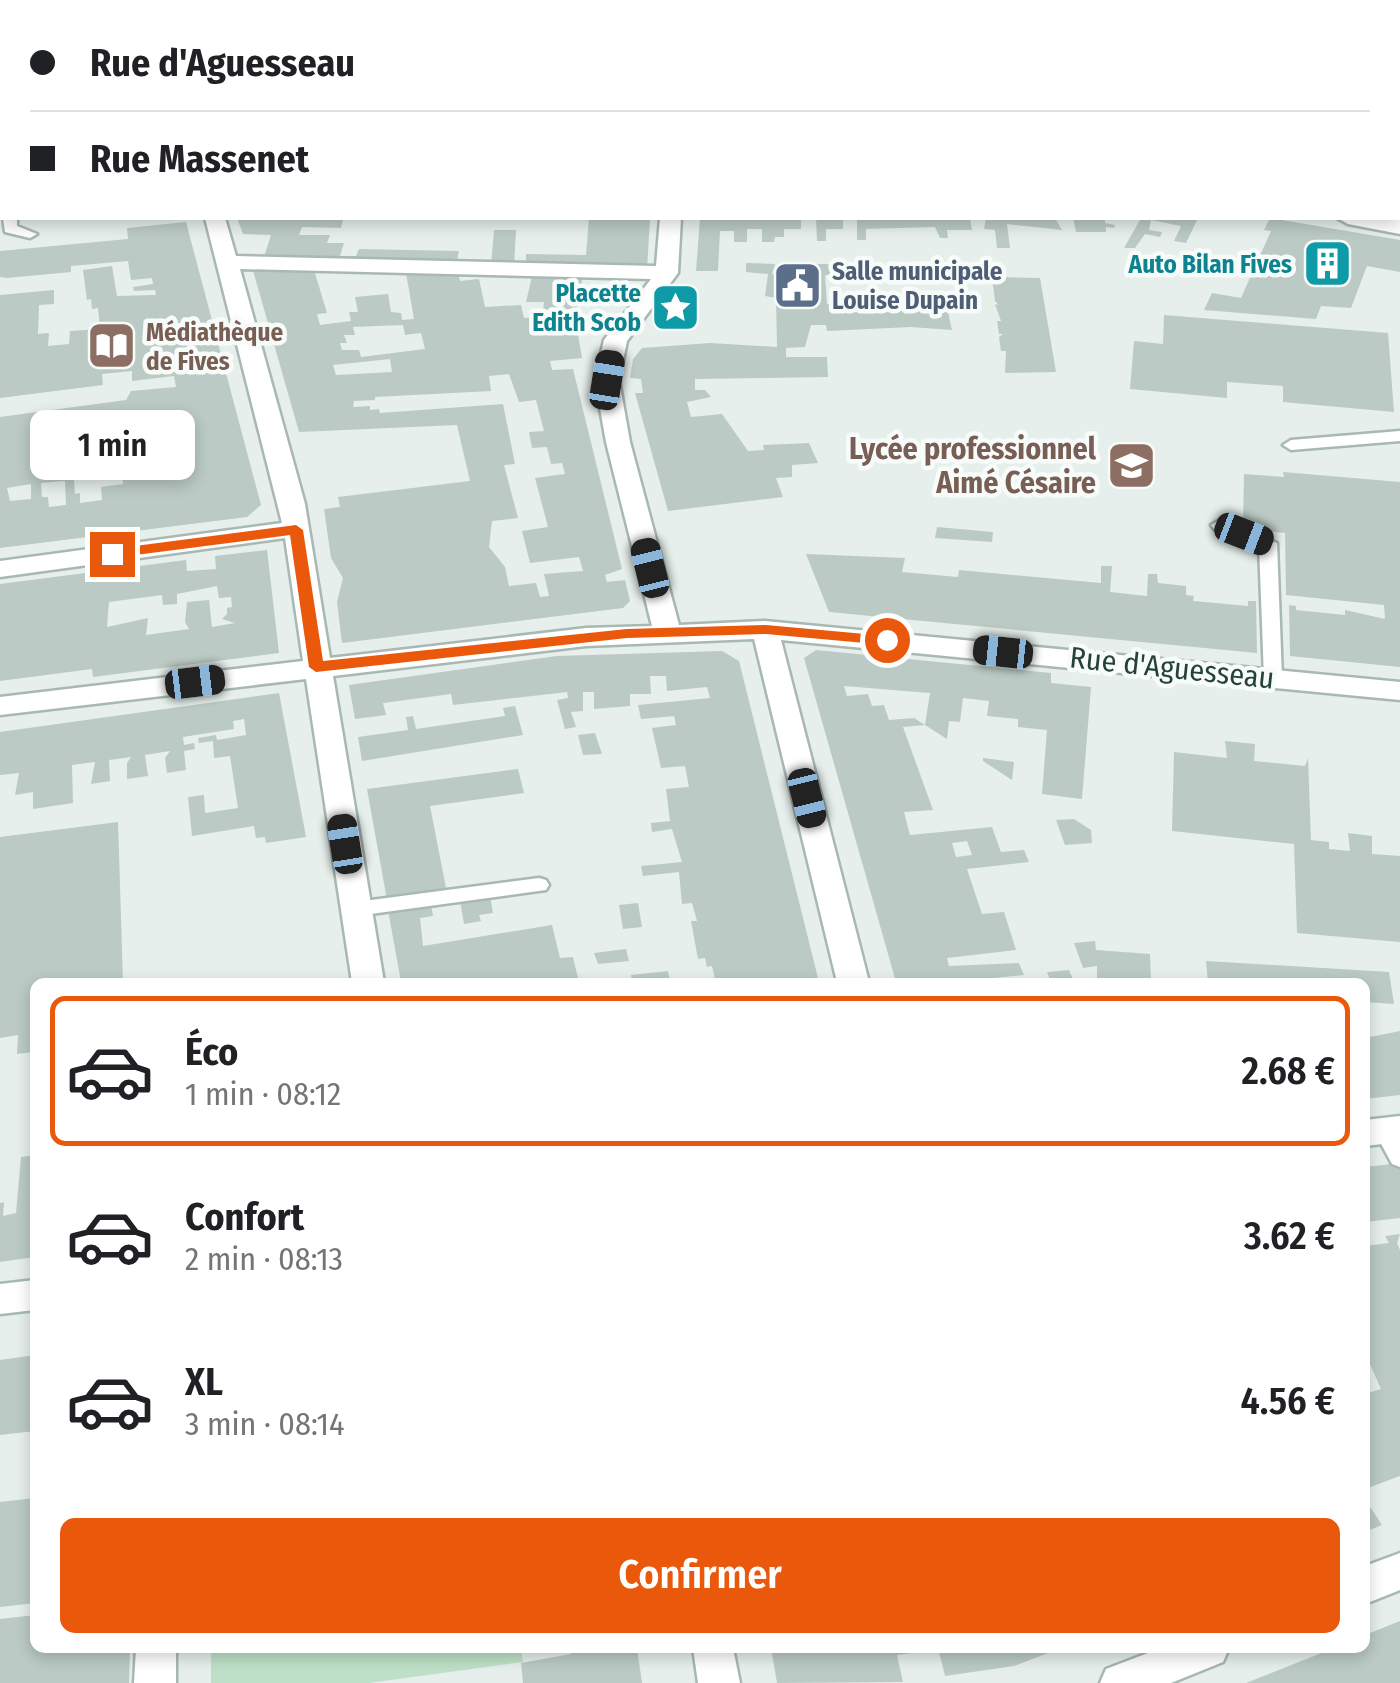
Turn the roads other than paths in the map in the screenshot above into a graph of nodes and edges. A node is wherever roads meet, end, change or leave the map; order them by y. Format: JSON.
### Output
{"nodes":[{"id":1,"x":10,"y":220,"type":"edge"},
{"id":2,"x":216,"y":220,"type":"edge"},
{"id":3,"x":671,"y":220,"type":"edge"},
{"id":4,"x":1360,"y":220,"type":"edge"},
{"id":5,"x":1400,"y":227,"type":"edge"},
{"id":6,"x":30,"y":234,"type":"dead end"},
{"id":7,"x":228,"y":262,"type":"junction"},
{"id":8,"x":667,"y":273,"type":"junction"},
{"id":9,"x":1400,"y":436,"type":"edge"},
{"id":10,"x":1290,"y":445,"type":"dead end"},
{"id":11,"x":1220,"y":526,"type":"dead end"},
{"id":12,"x":296,"y":530,"type":"junction"},
{"id":13,"x":0,"y":568,"type":"edge"},
{"id":14,"x":766,"y":630,"type":"junction"},
{"id":15,"x":667,"y":632,"type":"junction"},
{"id":16,"x":316,"y":667,"type":"junction"},
{"id":17,"x":1273,"y":678,"type":"junction"},
{"id":18,"x":1400,"y":691,"type":"edge"},
{"id":19,"x":0,"y":706,"type":"edge"},
{"id":20,"x":539,"y":885,"type":"dead end"},
{"id":21,"x":356,"y":909,"type":"junction"},
{"id":22,"x":367,"y":978,"type":"edge"},
{"id":23,"x":853,"y":978,"type":"edge"},
{"id":24,"x":30,"y":1296,"type":"edge"},
{"id":25,"x":0,"y":1300,"type":"edge"},
{"id":26,"x":1400,"y":1570,"type":"edge"},
{"id":27,"x":1370,"y":1582,"type":"edge"},
{"id":28,"x":156,"y":1653,"type":"edge"},
{"id":29,"x":713,"y":1653,"type":"edge"},
{"id":30,"x":1196,"y":1653,"type":"edge"},
{"id":31,"x":155,"y":1683,"type":"edge"},
{"id":32,"x":719,"y":1683,"type":"edge"},
{"id":33,"x":1121,"y":1683,"type":"edge"}],
"edges":[{"from":1,"to":6,"type":"lane"},
{"from":2,"to":7,"type":"street"},
{"from":3,"to":8,"type":"street"},
{"from":4,"to":5,"type":"street"},
{"from":7,"to":8,"type":"street"},
{"from":7,"to":12,"type":"street"},
{"from":8,"to":15,"type":"street"},
{"from":9,"to":10,"type":"lane"},
{"from":11,"to":17,"type":"lane"},
{"from":12,"to":13,"type":"street"},
{"from":12,"to":16,"type":"street"},
{"from":14,"to":15,"type":"street","name":"Rue d'Aguesseau"},
{"from":14,"to":17,"type":"street","name":"Rue d'Aguesseau"},
{"from":14,"to":23,"type":"street"},
{"from":15,"to":16,"type":"street","name":"Rue d'Aguesseau"},
{"from":16,"to":19,"type":"street","name":"Rue d'Aguesseau"},
{"from":16,"to":21,"type":"street"},
{"from":17,"to":18,"type":"street","name":"Rue d'Aguesseau"},
{"from":20,"to":21,"type":"lane"},
{"from":21,"to":22,"type":"street"},
{"from":24,"to":25,"type":"street"},
{"from":26,"to":27,"type":"street"},
{"from":28,"to":31,"type":"street"},
{"from":29,"to":32,"type":"street"},
{"from":30,"to":33,"type":"street"}]}
